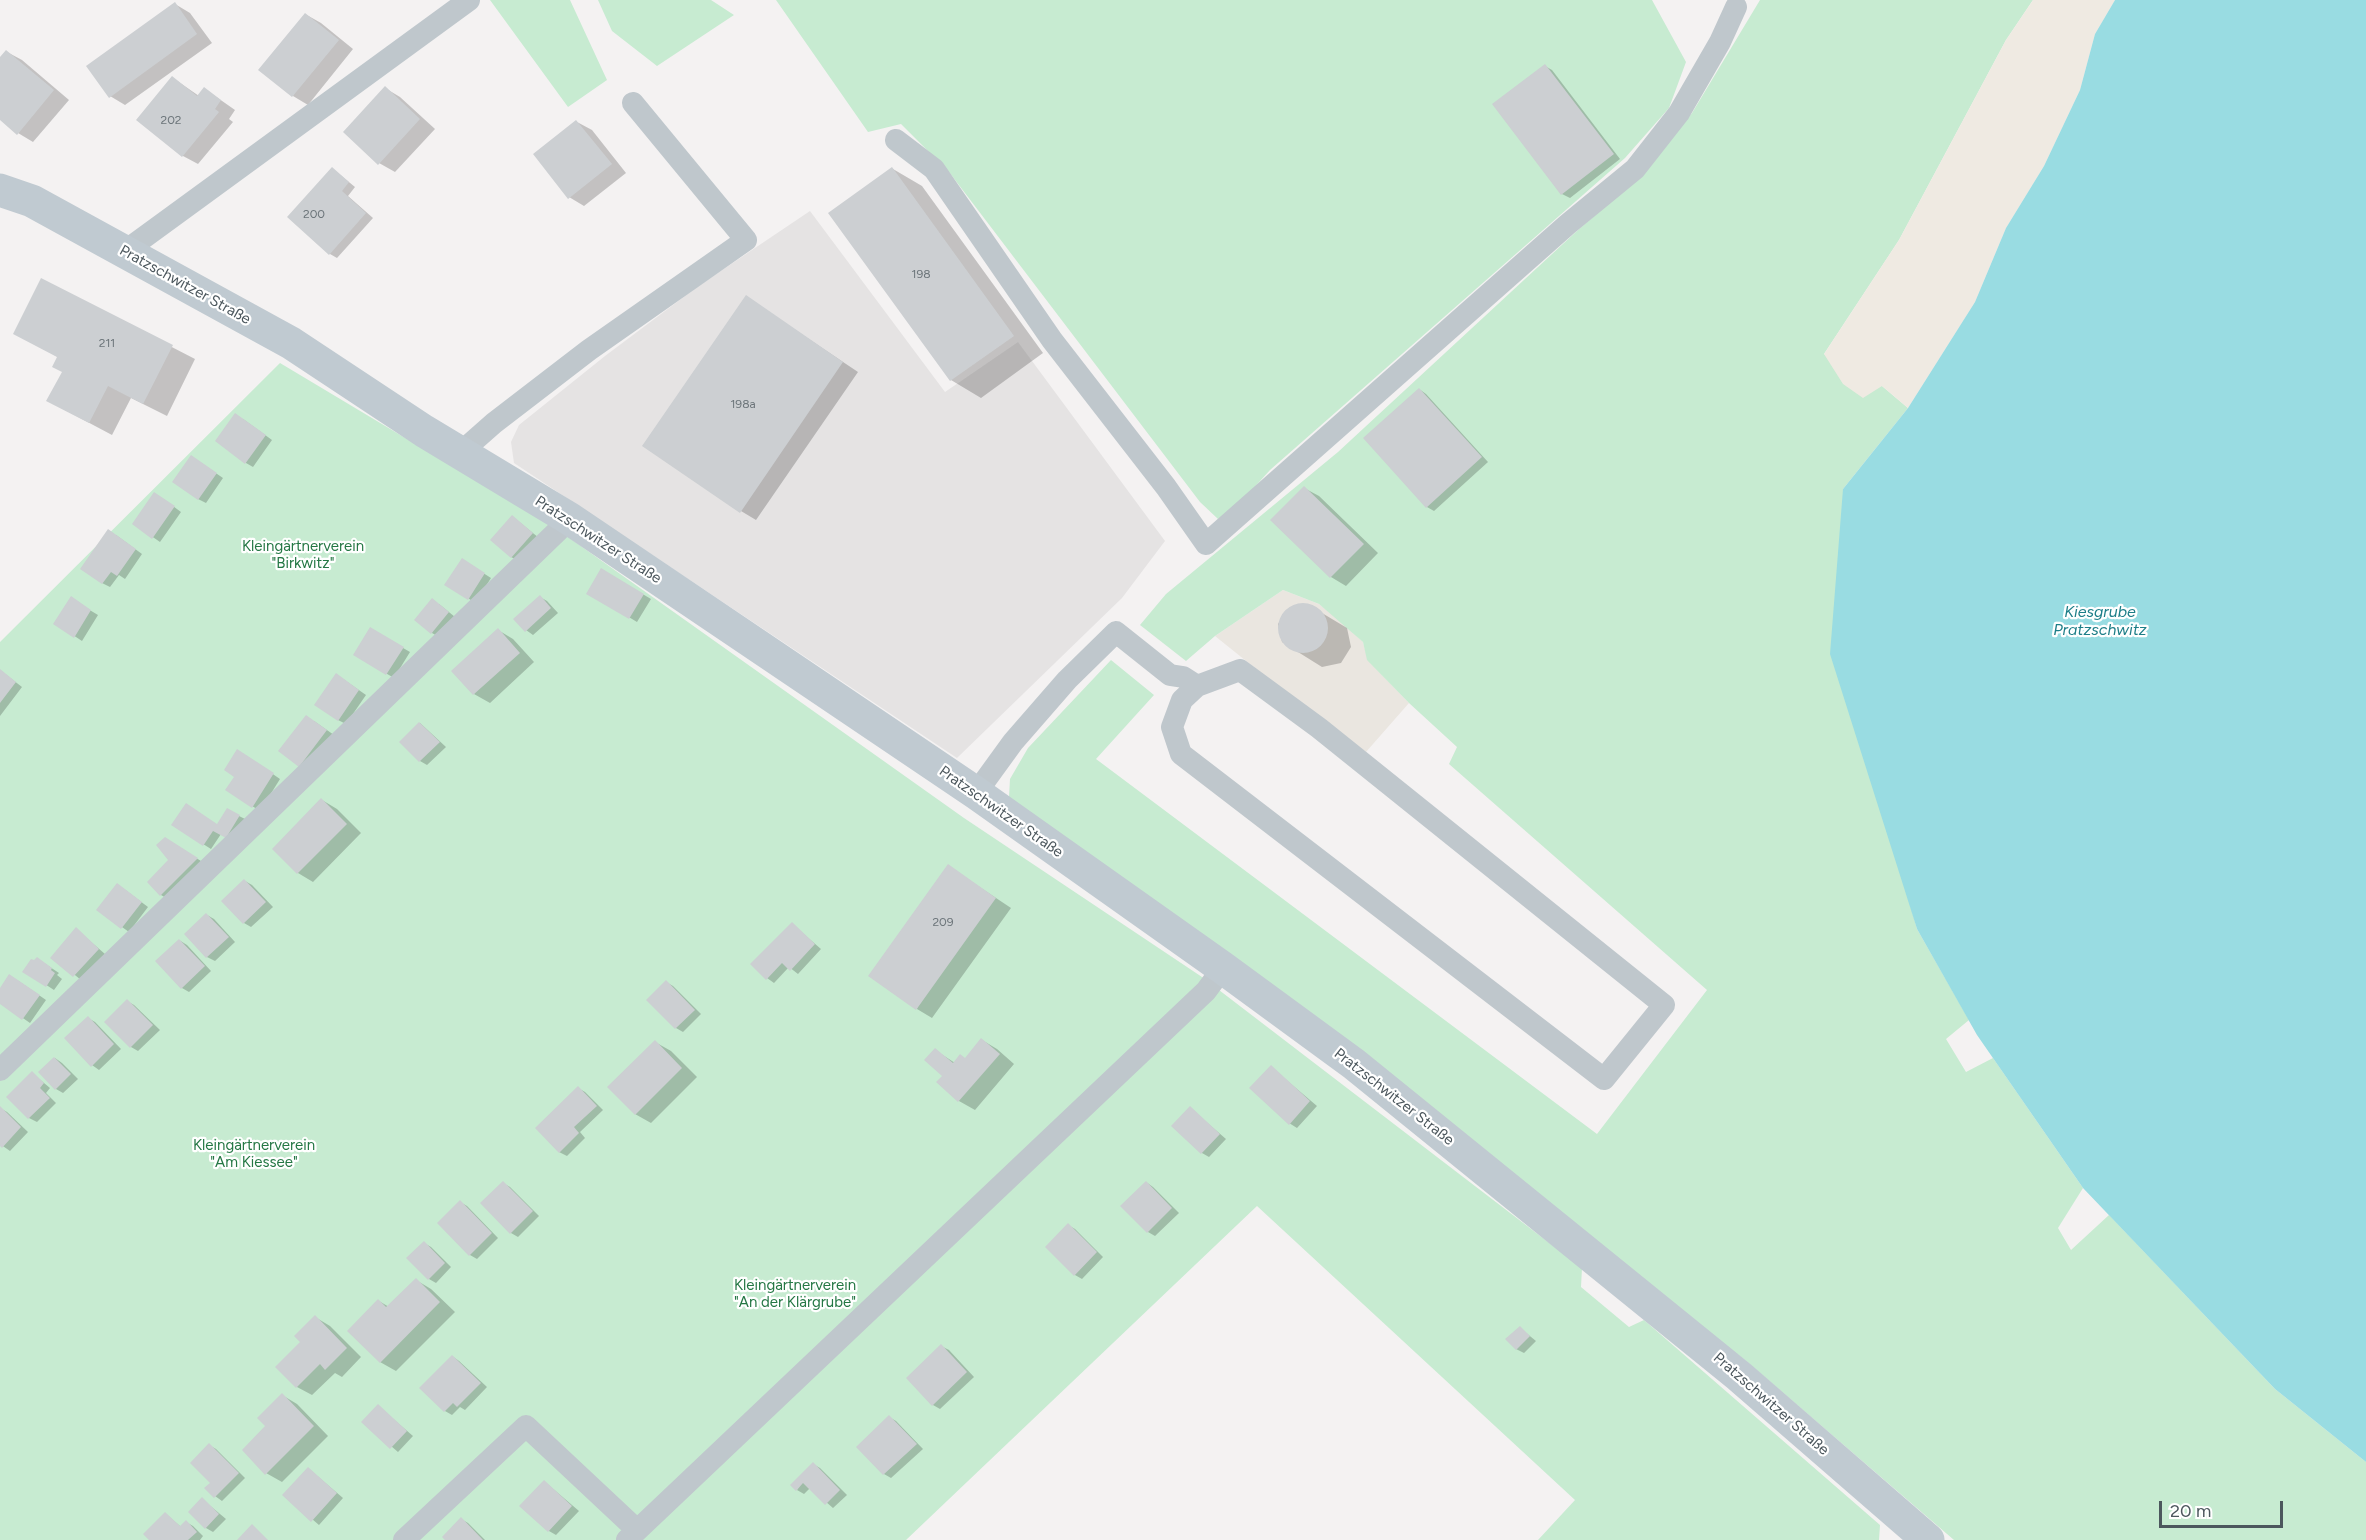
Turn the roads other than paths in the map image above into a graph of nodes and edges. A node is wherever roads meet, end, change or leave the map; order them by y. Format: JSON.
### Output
{"nodes":[{"id":1,"x":469,"y":0,"type":"edge"},
{"id":2,"x":1736,"y":7,"type":"dead end"},
{"id":3,"x":633,"y":103,"type":"dead end"},
{"id":4,"x":896,"y":140,"type":"dead end"},
{"id":5,"x":0,"y":189,"type":"edge"},
{"id":6,"x":124,"y":252,"type":"junction"},
{"id":7,"x":460,"y":453,"type":"junction"},
{"id":8,"x":570,"y":519,"type":"junction"},
{"id":9,"x":1197,"y":686,"type":"junction"},
{"id":10,"x":976,"y":793,"type":"junction"},
{"id":11,"x":1223,"y":968,"type":"junction"},
{"id":12,"x":0,"y":1070,"type":"edge"},
{"id":13,"x":632,"y":1535,"type":"edge"},
{"id":14,"x":404,"y":1540,"type":"edge"},
{"id":15,"x":1928,"y":1540,"type":"edge"}],
"edges":[{"from":1,"to":6,"type":"lane"},
{"from":2,"to":4,"type":"lane"},
{"from":3,"to":7,"type":"lane"},
{"from":5,"to":6,"type":"street","name":"Pratzschwitzer Straße"},
{"from":6,"to":7,"type":"street","name":"Pratzschwitzer Straße"},
{"from":7,"to":8,"type":"street","name":"Pratzschwitzer Straße"},
{"from":8,"to":10,"type":"street","name":"Pratzschwitzer Straße"},
{"from":8,"to":12,"type":"lane"},
{"from":9,"to":9,"type":"lane"},
{"from":9,"to":10,"type":"lane"},
{"from":10,"to":11,"type":"street","name":"Pratzschwitzer Straße"},
{"from":11,"to":13,"type":"lane"},
{"from":11,"to":15,"type":"street","name":"Pratzschwitzer Straße"},
{"from":13,"to":14,"type":"lane"}]}
